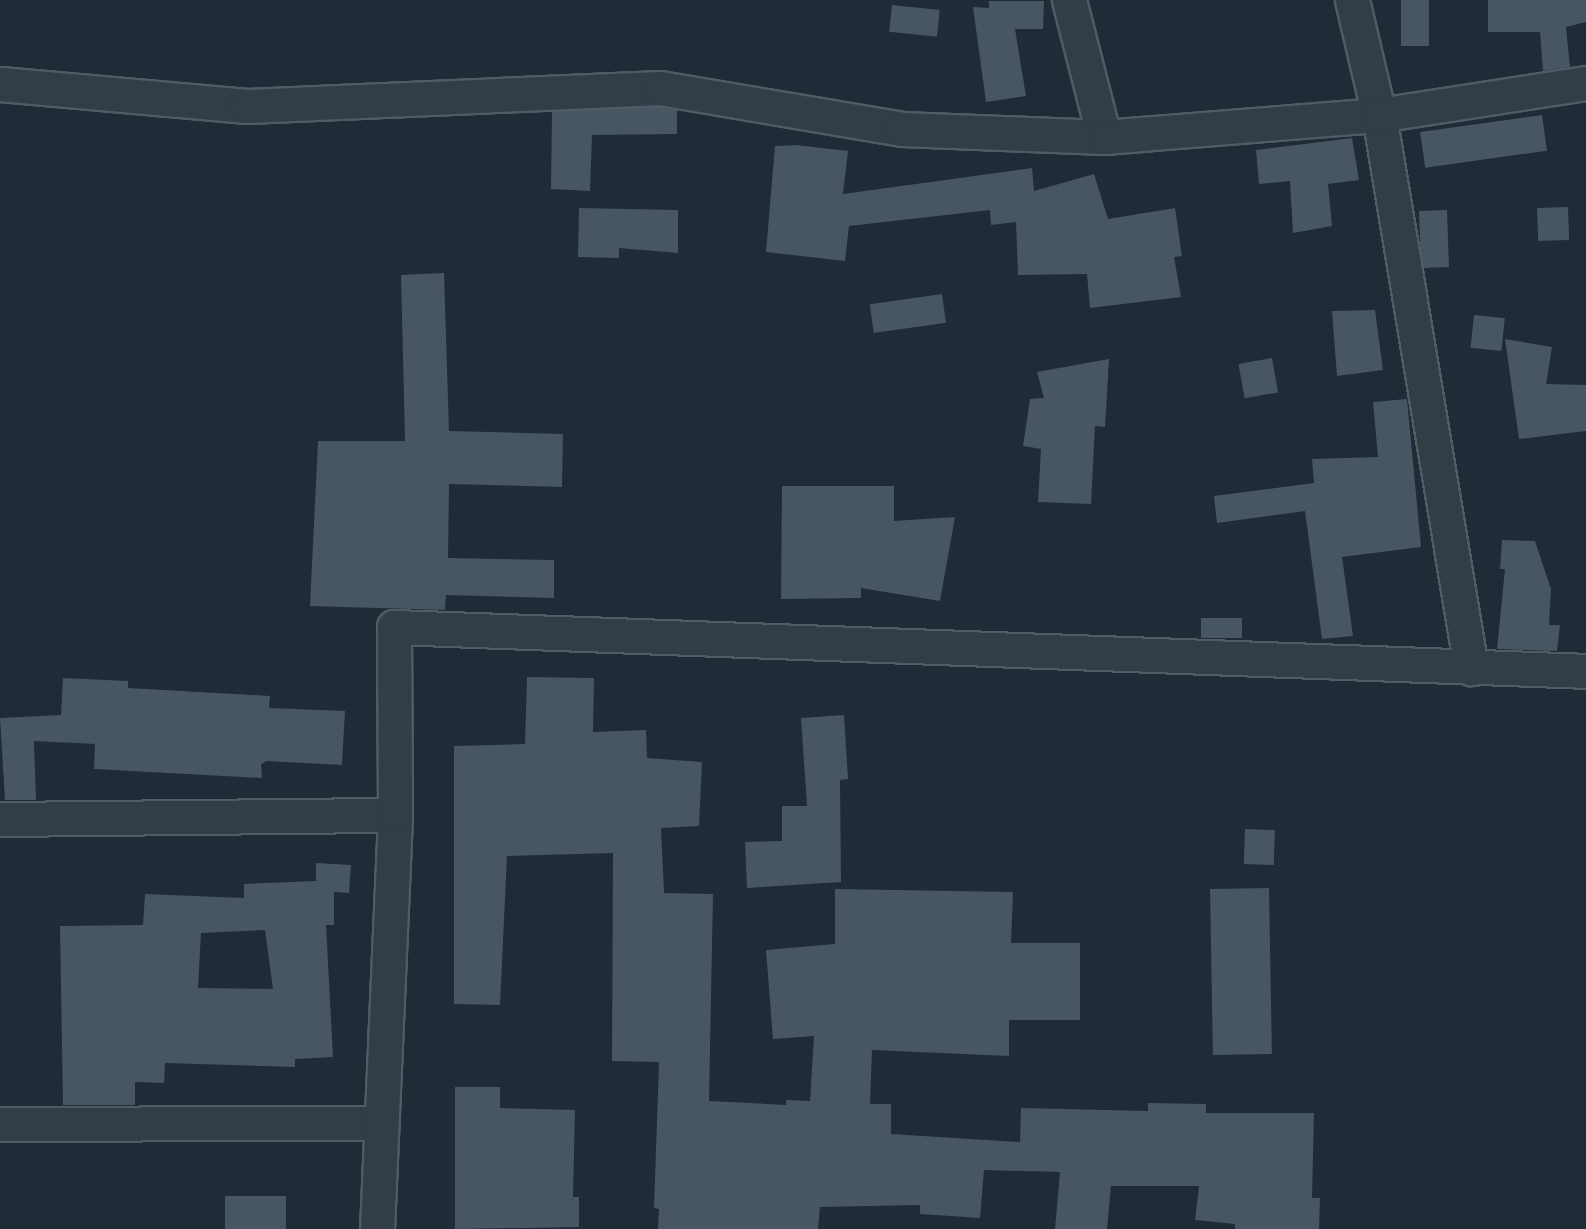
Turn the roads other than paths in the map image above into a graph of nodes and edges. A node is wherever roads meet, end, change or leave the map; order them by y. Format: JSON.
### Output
{"nodes":[{"id":1,"x":1069,"y":0,"type":"edge"},
{"id":2,"x":1352,"y":0,"type":"edge"},
{"id":3,"x":1586,"y":83,"type":"edge"},
{"id":4,"x":0,"y":84,"type":"edge"},
{"id":5,"x":1379,"y":115,"type":"junction"},
{"id":6,"x":1104,"y":137,"type":"junction"},
{"id":7,"x":1471,"y":668,"type":"junction"},
{"id":8,"x":1586,"y":671,"type":"edge"},
{"id":9,"x":395,"y":815,"type":"junction"},
{"id":10,"x":0,"y":819,"type":"edge"},
{"id":11,"x":379,"y":1123,"type":"junction"},
{"id":12,"x":0,"y":1124,"type":"edge"},
{"id":13,"x":377,"y":1229,"type":"edge"}],
"edges":[{"from":1,"to":6,"type":"street"},
{"from":2,"to":5,"type":"street"},
{"from":3,"to":5,"type":"street"},
{"from":4,"to":6,"type":"street"},
{"from":5,"to":6,"type":"street"},
{"from":5,"to":7,"type":"street"},
{"from":7,"to":8,"type":"street"},
{"from":7,"to":9,"type":"street"},
{"from":9,"to":10,"type":"street"},
{"from":9,"to":11,"type":"street"},
{"from":11,"to":12,"type":"street"},
{"from":11,"to":13,"type":"street"}]}
